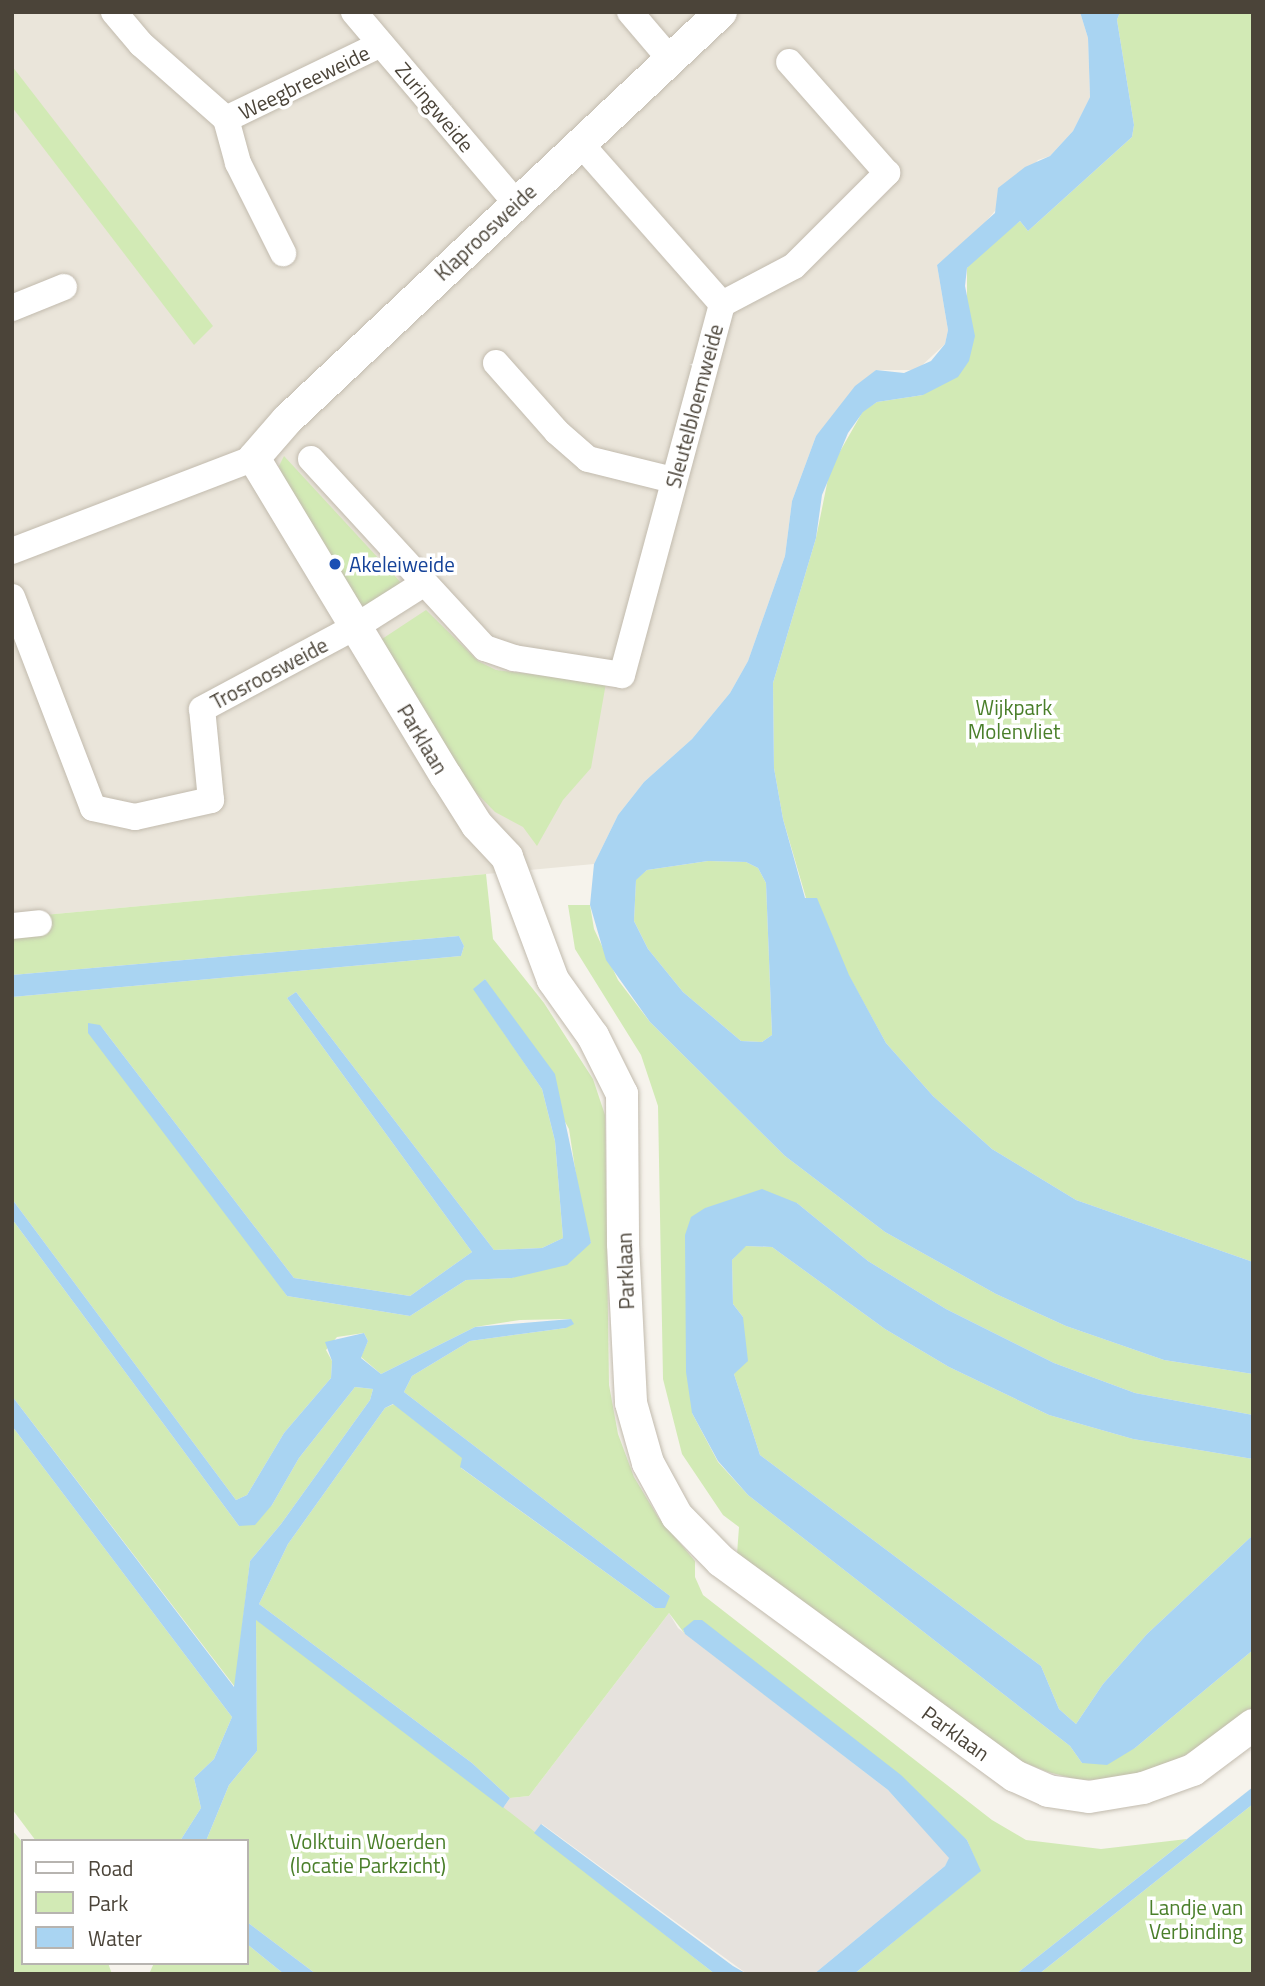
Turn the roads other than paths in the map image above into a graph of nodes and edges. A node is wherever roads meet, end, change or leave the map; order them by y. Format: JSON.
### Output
{"nodes":[{"id":1,"x":114,"y":12,"type":"edge"},
{"id":2,"x":354,"y":12,"type":"edge"},
{"id":3,"x":630,"y":12,"type":"edge"},
{"id":4,"x":721,"y":12,"type":"edge"},
{"id":5,"x":381,"y":44,"type":"junction"},
{"id":6,"x":670,"y":60,"type":"junction"},
{"id":7,"x":789,"y":62,"type":"dead end"},
{"id":8,"x":226,"y":119,"type":"junction"},
{"id":9,"x":580,"y":143,"type":"junction"},
{"id":10,"x":516,"y":203,"type":"junction"},
{"id":11,"x":284,"y":253,"type":"dead end"},
{"id":12,"x":64,"y":287,"type":"dead end"},
{"id":13,"x":722,"y":303,"type":"junction"},
{"id":14,"x":12,"y":308,"type":"edge"},
{"id":15,"x":496,"y":363,"type":"dead end"},
{"id":16,"x":254,"y":458,"type":"junction"},
{"id":17,"x":311,"y":459,"type":"dead end"},
{"id":18,"x":673,"y":480,"type":"junction"},
{"id":19,"x":12,"y":551,"type":"edge"},
{"id":20,"x":423,"y":584,"type":"junction"},
{"id":21,"x":12,"y":597,"type":"edge"},
{"id":22,"x":355,"y":627,"type":"junction"},
{"id":23,"x":39,"y":923,"type":"dead end"},
{"id":24,"x":12,"y":926,"type":"edge"},
{"id":25,"x":1253,"y":1725,"type":"edge"}],
"edges":[{"from":1,"to":8,"type":"street","name":"Weegbreeweide"},
{"from":2,"to":5,"type":"street","name":"Zuringweide"},
{"from":3,"to":6,"type":"street"},
{"from":4,"to":6,"type":"street","name":"Klaproosweide"},
{"from":5,"to":8,"type":"street","name":"Weegbreeweide"},
{"from":5,"to":10,"type":"street","name":"Zuringweide"},
{"from":6,"to":9,"type":"street","name":"Klaproosweide"},
{"from":7,"to":13,"type":"street"},
{"from":8,"to":11,"type":"street","name":"Weegbreeweide"},
{"from":9,"to":10,"type":"street","name":"Klaproosweide"},
{"from":9,"to":13,"type":"street","name":"Sleutelbloemweide"},
{"from":10,"to":16,"type":"street","name":"Klaproosweide"},
{"from":12,"to":14,"type":"street"},
{"from":13,"to":18,"type":"street","name":"Sleutelbloemweide"},
{"from":15,"to":18,"type":"street"},
{"from":16,"to":19,"type":"street","name":"Klaproosweide"},
{"from":16,"to":22,"type":"street"},
{"from":17,"to":20,"type":"street"},
{"from":18,"to":20,"type":"street","name":"Sleutelbloemweide"},
{"from":20,"to":22,"type":"street","name":"Trosroosweide"},
{"from":21,"to":22,"type":"street","name":"Trosroosweide"},
{"from":22,"to":25,"type":"street","name":"Parklaan"},
{"from":23,"to":24,"type":"street"}]}
